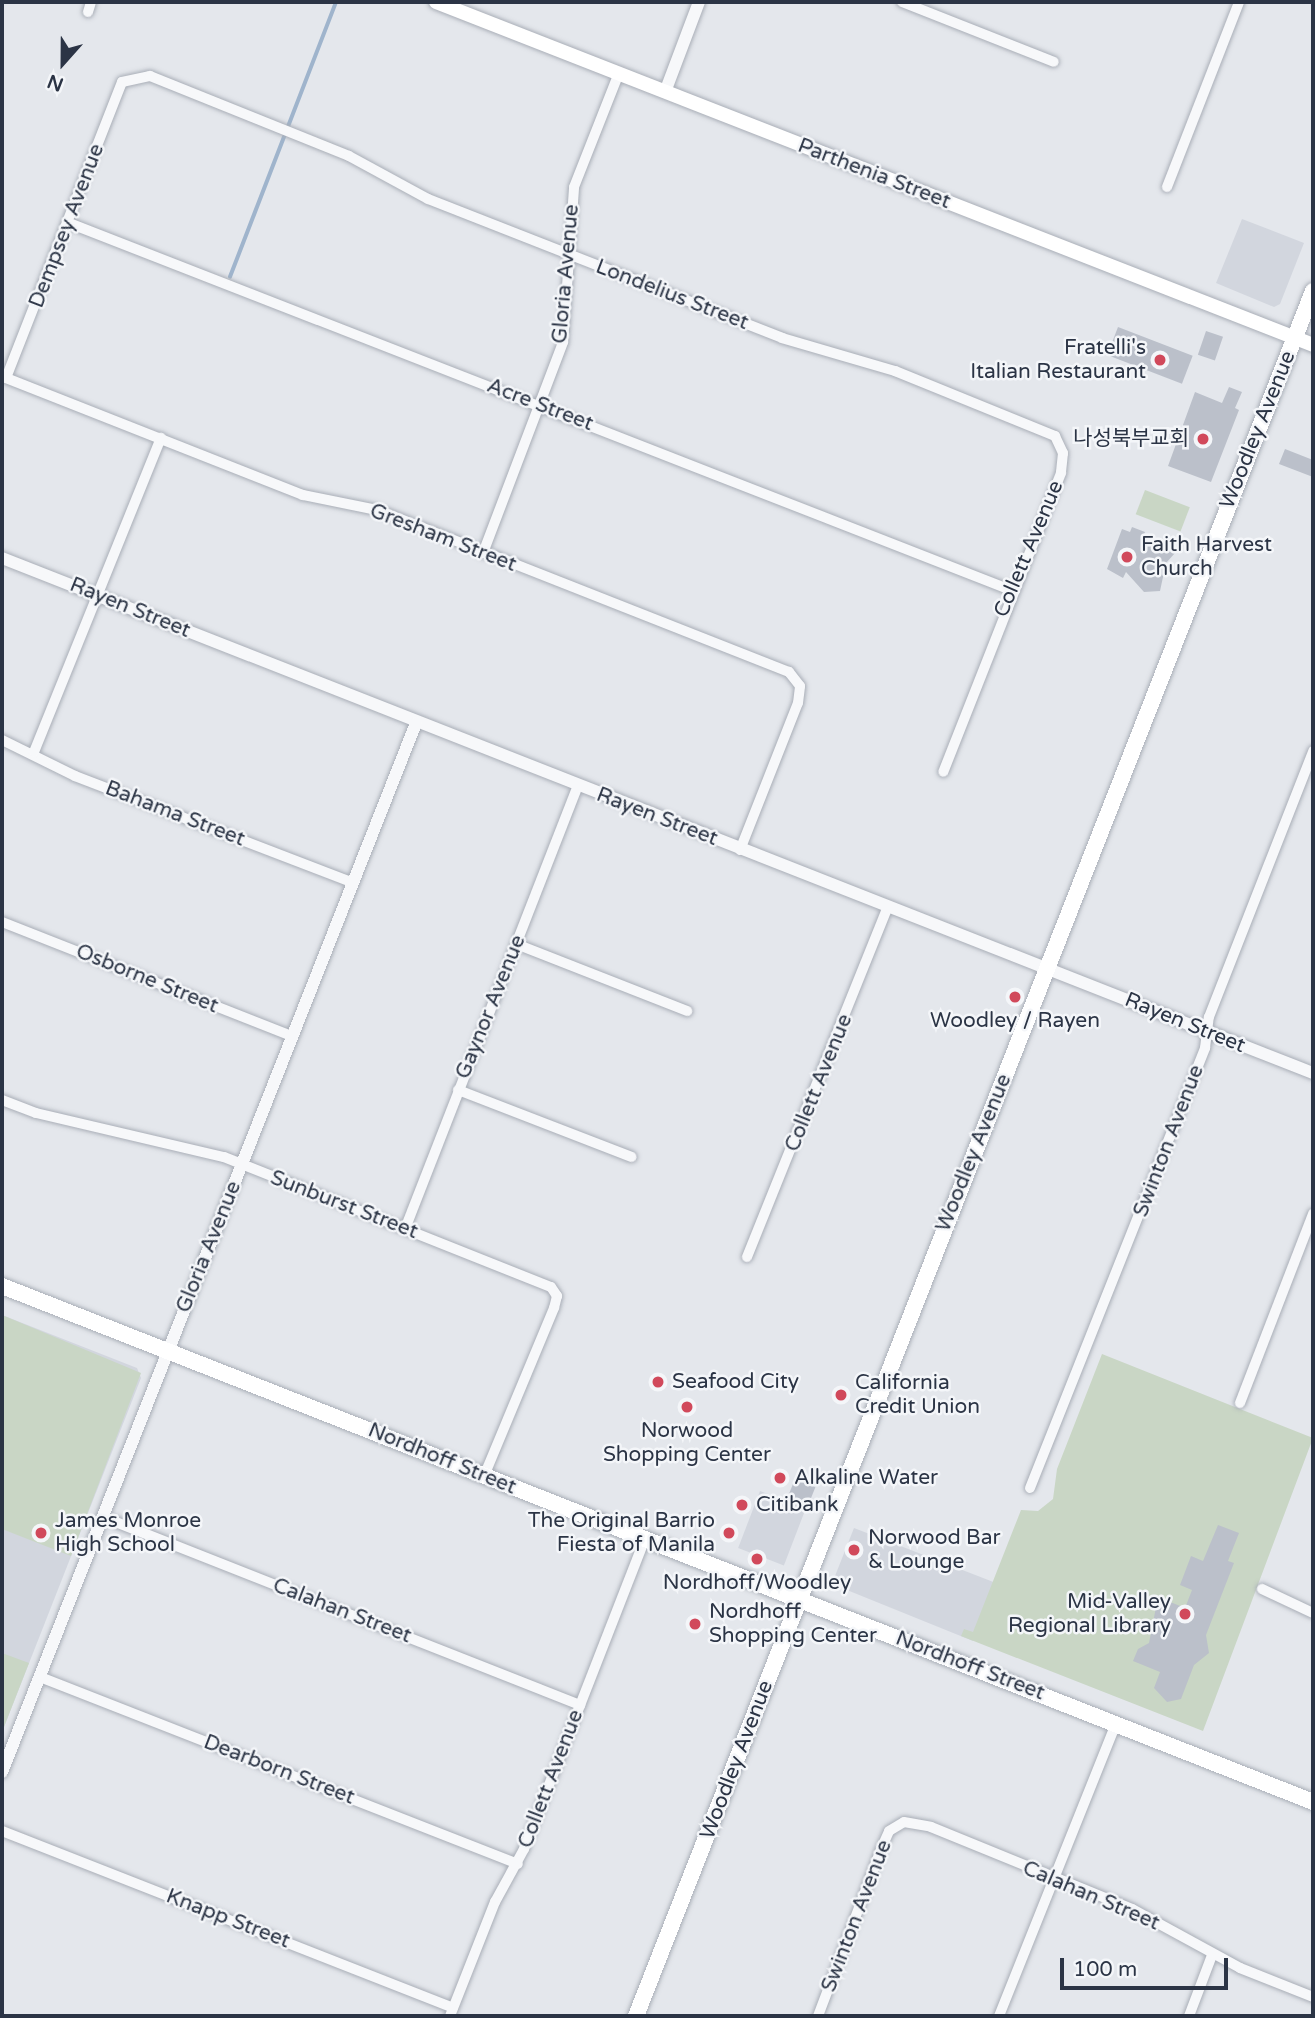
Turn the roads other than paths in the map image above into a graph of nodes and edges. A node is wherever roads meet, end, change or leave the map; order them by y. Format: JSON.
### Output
{"nodes":[{"id":1,"x":436,"y":2,"type":"edge"},
{"id":2,"x":699,"y":2,"type":"edge"},
{"id":3,"x":902,"y":2,"type":"edge"},
{"id":4,"x":1239,"y":2,"type":"edge"},
{"id":5,"x":1054,"y":62,"type":"dead end"},
{"id":6,"x":618,"y":74,"type":"junction"},
{"id":7,"x":130,"y":76,"type":"joint"},
{"id":8,"x":665,"y":92,"type":"junction"},
{"id":9,"x":1167,"y":187,"type":"dead end"},
{"id":10,"x":69,"y":223,"type":"junction"},
{"id":11,"x":570,"y":254,"type":"junction"},
{"id":12,"x":1313,"y":291,"type":"edge"},
{"id":13,"x":1295,"y":338,"type":"junction"},
{"id":14,"x":1313,"y":345,"type":"edge"},
{"id":15,"x":6,"y":378,"type":"joint"},
{"id":16,"x":540,"y":405,"type":"junction"},
{"id":17,"x":161,"y":438,"type":"junction"},
{"id":18,"x":1060,"y":443,"type":"joint"},
{"id":19,"x":483,"y":553,"type":"junction"},
{"id":20,"x":2,"y":558,"type":"edge"},
{"id":21,"x":1011,"y":590,"type":"junction"},
{"id":22,"x":100,"y":596,"type":"junction"},
{"id":23,"x":416,"y":723,"type":"junction"},
{"id":24,"x":2,"y":740,"type":"edge"},
{"id":25,"x":1313,"y":751,"type":"edge"},
{"id":26,"x":34,"y":752,"type":"junction"},
{"id":27,"x":943,"y":772,"type":"dead end"},
{"id":28,"x":578,"y":786,"type":"junction"},
{"id":29,"x":740,"y":850,"type":"junction"},
{"id":30,"x":351,"y":882,"type":"junction"},
{"id":31,"x":888,"y":907,"type":"junction"},
{"id":32,"x":2,"y":922,"type":"edge"},
{"id":33,"x":516,"y":944,"type":"junction"},
{"id":34,"x":1047,"y":969,"type":"junction"},
{"id":35,"x":687,"y":1011,"type":"dead end"},
{"id":36,"x":1207,"y":1031,"type":"junction"},
{"id":37,"x":292,"y":1036,"type":"junction"},
{"id":38,"x":1313,"y":1073,"type":"edge"},
{"id":39,"x":458,"y":1090,"type":"junction"},
{"id":40,"x":2,"y":1100,"type":"edge"},
{"id":41,"x":632,"y":1157,"type":"dead end"},
{"id":42,"x":242,"y":1166,"type":"junction"},
{"id":43,"x":1313,"y":1214,"type":"edge"},
{"id":44,"x":405,"y":1229,"type":"junction"},
{"id":45,"x":747,"y":1257,"type":"dead end"},
{"id":46,"x":2,"y":1286,"type":"edge"},
{"id":47,"x":168,"y":1351,"type":"junction"},
{"id":48,"x":1240,"y":1403,"type":"dead end"},
{"id":49,"x":484,"y":1476,"type":"junction"},
{"id":50,"x":1030,"y":1488,"type":"dead end"},
{"id":51,"x":103,"y":1517,"type":"junction"},
{"id":52,"x":645,"y":1539,"type":"junction"},
{"id":53,"x":1262,"y":1589,"type":"dead end"},
{"id":54,"x":799,"y":1598,"type":"junction"},
{"id":55,"x":1313,"y":1613,"type":"edge"},
{"id":56,"x":40,"y":1677,"type":"junction"},
{"id":57,"x":580,"y":1704,"type":"junction"},
{"id":58,"x":1115,"y":1723,"type":"junction"},
{"id":59,"x":2,"y":1772,"type":"edge"},
{"id":60,"x":1313,"y":1802,"type":"edge"},
{"id":61,"x":904,"y":1822,"type":"joint"},
{"id":62,"x":2,"y":1831,"type":"edge"},
{"id":63,"x":518,"y":1864,"type":"junction"},
{"id":64,"x":1053,"y":1878,"type":"junction"},
{"id":65,"x":1212,"y":1955,"type":"junction"},
{"id":66,"x":1313,"y":1997,"type":"edge"},
{"id":67,"x":452,"y":2012,"type":"edge"},
{"id":68,"x":636,"y":2016,"type":"edge"},
{"id":69,"x":818,"y":2016,"type":"edge"},
{"id":70,"x":999,"y":2016,"type":"edge"},
{"id":71,"x":1189,"y":2016,"type":"edge"}],
"edges":[{"from":1,"to":6,"type":"main road","name":"Parthenia Street"},
{"from":2,"to":8,"type":"street"},
{"from":3,"to":5,"type":"street"},
{"from":4,"to":9,"type":"street"},
{"from":6,"to":8,"type":"main road","name":"Parthenia Street"},
{"from":6,"to":11,"type":"street","name":"Gloria Avenue"},
{"from":7,"to":10,"type":"street","name":"Dempsey Avenue"},
{"from":7,"to":11,"type":"street","name":"Londelius Street"},
{"from":8,"to":13,"type":"main road","name":"Parthenia Street"},
{"from":10,"to":15,"type":"street","name":"Dempsey Avenue"},
{"from":10,"to":16,"type":"street","name":"Acre Street"},
{"from":11,"to":16,"type":"street","name":"Gloria Avenue"},
{"from":11,"to":18,"type":"street","name":"Londelius Street"},
{"from":12,"to":13,"type":"main road","name":"Woodley Avenue"},
{"from":13,"to":14,"type":"main road","name":"Parthenia Street"},
{"from":13,"to":34,"type":"main road","name":"Woodley Avenue"},
{"from":15,"to":17,"type":"street","name":"Gresham Street"},
{"from":16,"to":19,"type":"street","name":"Gloria Avenue"},
{"from":16,"to":21,"type":"street","name":"Acre Street"},
{"from":17,"to":19,"type":"street","name":"Gresham Street"},
{"from":17,"to":22,"type":"street"},
{"from":18,"to":21,"type":"street","name":"Collett Avenue"},
{"from":19,"to":29,"type":"street","name":"Gresham Street"},
{"from":20,"to":22,"type":"street","name":"Rayen Street"},
{"from":21,"to":27,"type":"street","name":"Collett Avenue"},
{"from":22,"to":23,"type":"street","name":"Rayen Street"},
{"from":22,"to":26,"type":"street"},
{"from":23,"to":28,"type":"street","name":"Rayen Street"},
{"from":23,"to":30,"type":"street","name":"Gloria Avenue"},
{"from":24,"to":26,"type":"street","name":"Bahama Street"},
{"from":25,"to":36,"type":"street","name":"Swinton Avenue"},
{"from":26,"to":30,"type":"street","name":"Bahama Street"},
{"from":28,"to":29,"type":"street","name":"Rayen Street"},
{"from":28,"to":33,"type":"street","name":"Gaynor Avenue"},
{"from":29,"to":31,"type":"street","name":"Rayen Street"},
{"from":30,"to":37,"type":"street","name":"Gloria Avenue"},
{"from":31,"to":34,"type":"street","name":"Rayen Street"},
{"from":31,"to":45,"type":"street","name":"Collett Avenue"},
{"from":32,"to":37,"type":"street","name":"Osborne Street"},
{"from":33,"to":35,"type":"street"},
{"from":33,"to":39,"type":"street","name":"Gaynor Avenue"},
{"from":34,"to":36,"type":"street","name":"Rayen Street"},
{"from":34,"to":54,"type":"main road","name":"Woodley Avenue"},
{"from":36,"to":38,"type":"street","name":"Rayen Street"},
{"from":36,"to":50,"type":"street","name":"Swinton Avenue"},
{"from":37,"to":42,"type":"street","name":"Gloria Avenue"},
{"from":39,"to":41,"type":"street"},
{"from":39,"to":44,"type":"street","name":"Gaynor Avenue"},
{"from":40,"to":42,"type":"street","name":"Sunburst Street"},
{"from":42,"to":44,"type":"street","name":"Sunburst Street"},
{"from":42,"to":47,"type":"street","name":"Gloria Avenue"},
{"from":43,"to":48,"type":"street"},
{"from":44,"to":49,"type":"street","name":"Sunburst Street"},
{"from":46,"to":47,"type":"main road","name":"Nordhoff Street"},
{"from":47,"to":49,"type":"main road","name":"Nordhoff Street"},
{"from":47,"to":51,"type":"street","name":"Gloria Avenue"},
{"from":49,"to":52,"type":"main road","name":"Nordhoff Street"},
{"from":51,"to":56,"type":"street","name":"Gloria Avenue"},
{"from":51,"to":57,"type":"street","name":"Calahan Street"},
{"from":52,"to":54,"type":"main road","name":"Nordhoff Street"},
{"from":52,"to":57,"type":"street","name":"Collett Avenue"},
{"from":53,"to":55,"type":"street"},
{"from":54,"to":58,"type":"main road","name":"Nordhoff Street"},
{"from":54,"to":68,"type":"main road","name":"Woodley Avenue"},
{"from":56,"to":59,"type":"street","name":"Gloria Avenue"},
{"from":56,"to":63,"type":"street","name":"Dearborn Street"},
{"from":57,"to":63,"type":"street","name":"Collett Avenue"},
{"from":58,"to":60,"type":"main road","name":"Nordhoff Street"},
{"from":58,"to":64,"type":"street"},
{"from":61,"to":64,"type":"street","name":"Calahan Street"},
{"from":61,"to":69,"type":"street","name":"Swinton Avenue"},
{"from":62,"to":67,"type":"street","name":"Knapp Street"},
{"from":63,"to":67,"type":"street","name":"Collett Avenue"},
{"from":64,"to":65,"type":"street","name":"Calahan Street"},
{"from":64,"to":70,"type":"street"},
{"from":65,"to":66,"type":"street","name":"Calahan Street"},
{"from":65,"to":71,"type":"street"}]}
